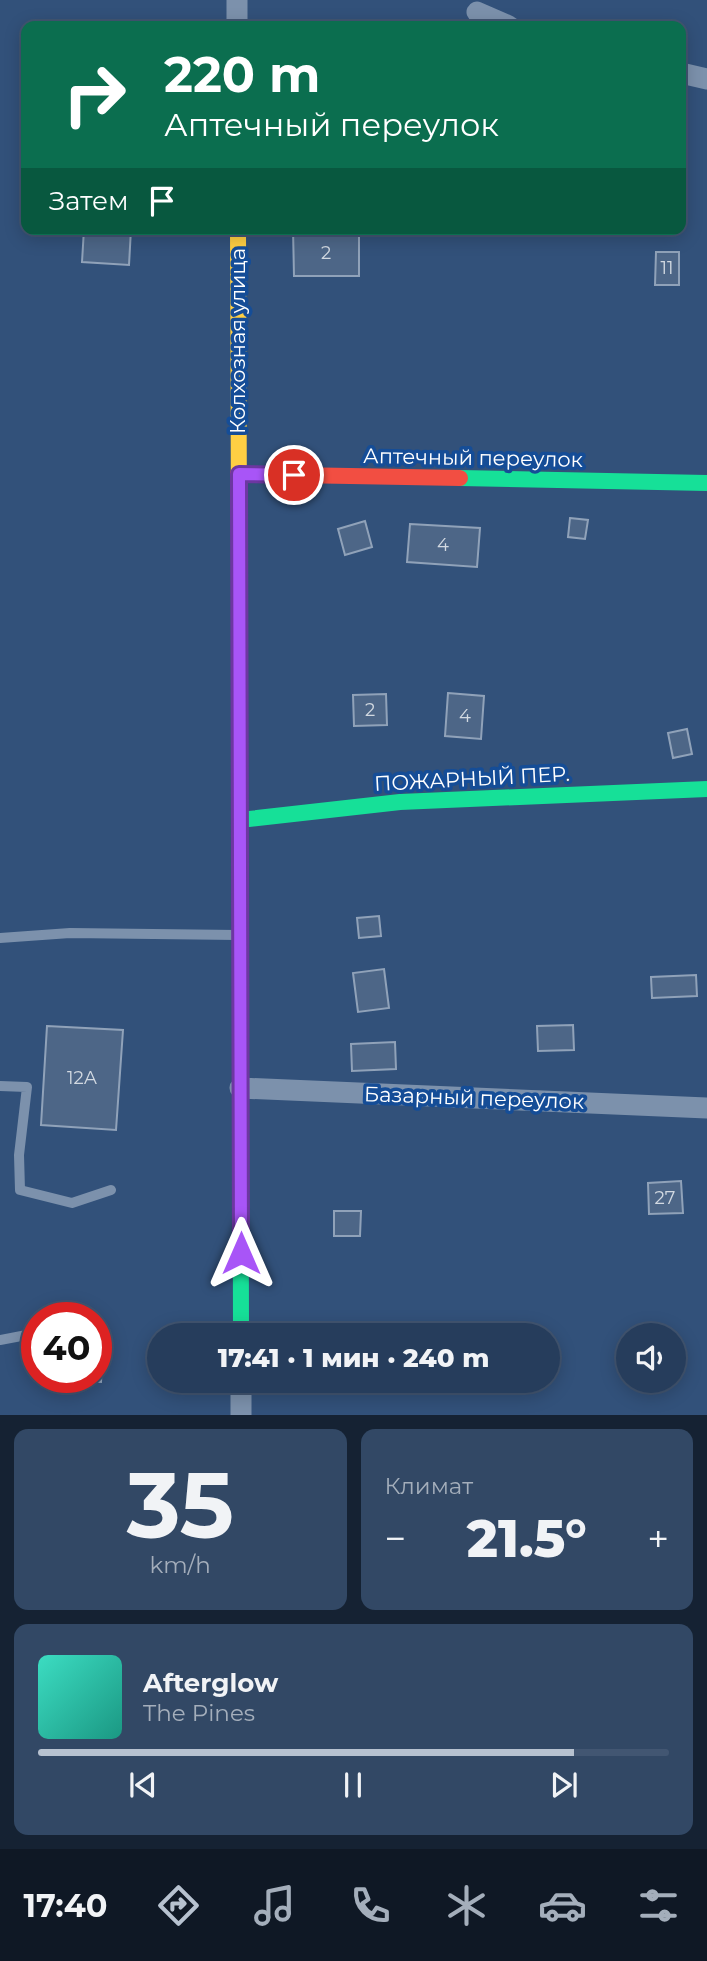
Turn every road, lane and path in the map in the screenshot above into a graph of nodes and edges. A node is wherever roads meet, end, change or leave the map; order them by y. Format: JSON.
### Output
{"nodes":[{"id":1,"x":237,"y":0,"type":"edge"},
{"id":2,"x":475,"y":13,"type":"edge"},
{"id":3,"x":237,"y":21,"type":"edge"},
{"id":4,"x":496,"y":21,"type":"edge"},
{"id":5,"x":686,"y":75,"type":"edge"},
{"id":6,"x":707,"y":79,"type":"edge"},
{"id":7,"x":238,"y":235,"type":"edge"},
{"id":8,"x":239,"y":474,"type":"junction"},
{"id":9,"x":707,"y":484,"type":"edge"},
{"id":10,"x":707,"y":789,"type":"edge"},
{"id":11,"x":240,"y":820,"type":"junction"},
{"id":12,"x":240,"y":935,"type":"junction"},
{"id":13,"x":0,"y":938,"type":"edge"},
{"id":14,"x":0,"y":1086,"type":"edge"},
{"id":15,"x":240,"y":1088,"type":"junction"},
{"id":16,"x":707,"y":1108,"type":"edge"},
{"id":17,"x":111,"y":1190,"type":"dead end"},
{"id":18,"x":241,"y":1323,"type":"edge"},
{"id":19,"x":21,"y":1336,"type":"edge"},
{"id":20,"x":0,"y":1340,"type":"edge"},
{"id":21,"x":241,"y":1393,"type":"edge"},
{"id":22,"x":241,"y":1415,"type":"edge"}],
"edges":[{"from":1,"to":3,"type":"street"},
{"from":2,"to":4,"type":"street"},
{"from":5,"to":6,"type":"street"},
{"from":7,"to":8,"type":"street","name":"Колхозная улица"},
{"from":8,"to":9,"type":"street","name":"Аптечный переулок"},
{"from":8,"to":11,"type":"street","name":"Колхозная улица"},
{"from":10,"to":11,"type":"street","name":"ПОЖАРНЫЙ ПЕР."},
{"from":11,"to":12,"type":"street","name":"Колхозная улица"},
{"from":12,"to":13,"type":"lane"},
{"from":12,"to":15,"type":"street","name":"Колхозная улица"},
{"from":14,"to":17,"type":"lane"},
{"from":15,"to":16,"type":"street","name":"Базарный переулок"},
{"from":15,"to":18,"type":"street","name":"Колхозная улица"},
{"from":19,"to":20,"type":"lane"},
{"from":21,"to":22,"type":"street"}]}
